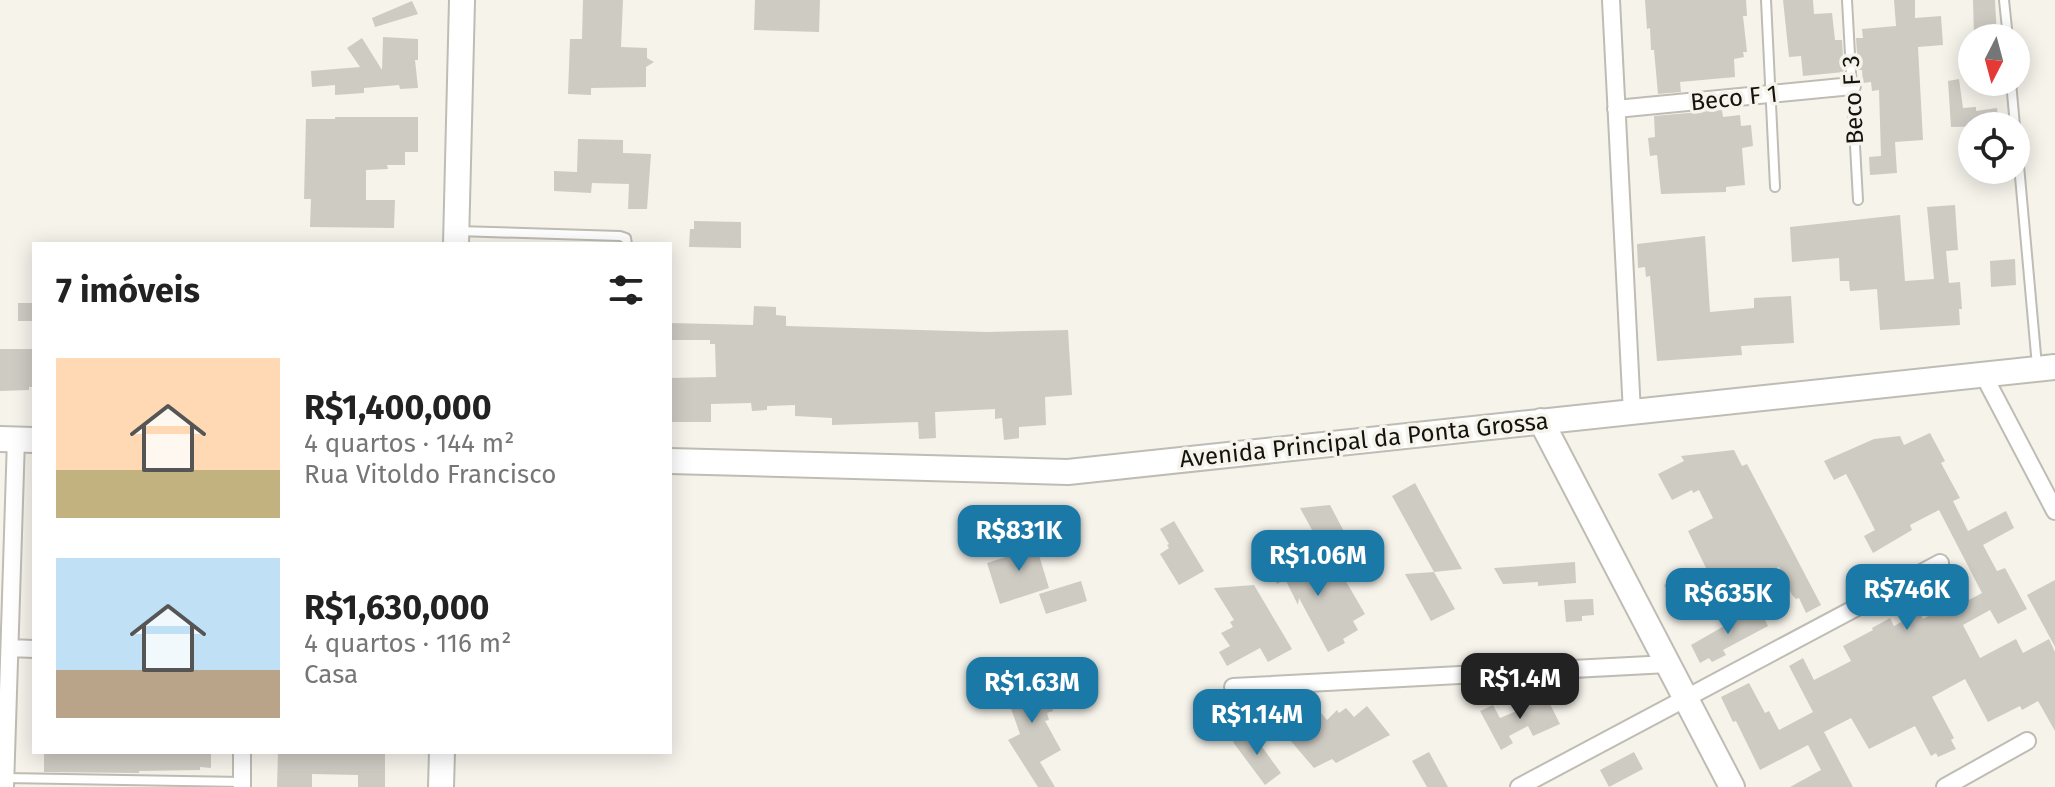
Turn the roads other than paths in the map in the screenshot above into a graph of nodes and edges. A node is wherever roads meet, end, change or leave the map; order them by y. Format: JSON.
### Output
{"nodes":[{"id":1,"x":462,"y":0,"type":"edge"},
{"id":2,"x":1611,"y":0,"type":"edge"},
{"id":3,"x":1766,"y":0,"type":"edge"},
{"id":4,"x":1847,"y":0,"type":"edge"},
{"id":5,"x":2004,"y":0,"type":"edge"},
{"id":6,"x":2007,"y":24,"type":"edge"},
{"id":7,"x":1852,"y":86,"type":"junction"},
{"id":8,"x":1771,"y":94,"type":"junction"},
{"id":9,"x":1616,"y":109,"type":"junction"},
{"id":10,"x":2023,"y":184,"type":"edge"},
{"id":11,"x":1775,"y":187,"type":"dead end"},
{"id":12,"x":1858,"y":200,"type":"dead end"},
{"id":13,"x":527,"y":233,"type":"junction"},
{"id":14,"x":456,"y":237,"type":"edge"},
{"id":15,"x":526,"y":242,"type":"edge"},
{"id":16,"x":627,"y":242,"type":"edge"},
{"id":17,"x":2046,"y":368,"type":"edge"},
{"id":18,"x":1983,"y":374,"type":"junction"},
{"id":19,"x":1632,"y":413,"type":"junction"},
{"id":20,"x":1541,"y":421,"type":"junction"},
{"id":21,"x":17,"y":439,"type":"edge"},
{"id":22,"x":672,"y":461,"type":"edge"},
{"id":23,"x":2055,"y":511,"type":"edge"},
{"id":24,"x":1940,"y":563,"type":"dead end"},
{"id":25,"x":10,"y":648,"type":"junction"},
{"id":26,"x":32,"y":649,"type":"edge"},
{"id":27,"x":1668,"y":664,"type":"junction"},
{"id":28,"x":1233,"y":687,"type":"dead end"},
{"id":29,"x":1686,"y":697,"type":"junction"},
{"id":30,"x":2027,"y":741,"type":"dead end"},
{"id":31,"x":242,"y":754,"type":"edge"},
{"id":32,"x":442,"y":754,"type":"edge"},
{"id":33,"x":6,"y":783,"type":"edge"},
{"id":34,"x":242,"y":784,"type":"edge"},
{"id":35,"x":441,"y":787,"type":"edge"},
{"id":36,"x":1519,"y":787,"type":"edge"},
{"id":37,"x":1732,"y":787,"type":"edge"},
{"id":38,"x":1945,"y":787,"type":"edge"}],
"edges":[{"from":1,"to":14,"type":"main road"},
{"from":2,"to":9,"type":"street"},
{"from":3,"to":8,"type":"lane"},
{"from":4,"to":7,"type":"lane","name":"Beco F 3"},
{"from":5,"to":6,"type":"lane"},
{"from":7,"to":8,"type":"street","name":"Beco F 1"},
{"from":7,"to":12,"type":"lane","name":"Beco F 3"},
{"from":8,"to":9,"type":"street","name":"Beco F 1"},
{"from":8,"to":11,"type":"lane"},
{"from":9,"to":19,"type":"street"},
{"from":10,"to":17,"type":"lane"},
{"from":13,"to":14,"type":"lane"},
{"from":13,"to":15,"type":"lane"},
{"from":13,"to":16,"type":"lane"},
{"from":17,"to":18,"type":"main road","name":"Avenida Principal da Ponta Grossa"},
{"from":18,"to":19,"type":"main road","name":"Avenida Principal da Ponta Grossa"},
{"from":18,"to":23,"type":"street"},
{"from":19,"to":20,"type":"main road","name":"Avenida Principal da Ponta Grossa"},
{"from":20,"to":22,"type":"main road","name":"Avenida Principal da Ponta Grossa"},
{"from":20,"to":27,"type":"main road"},
{"from":21,"to":25,"type":"street"},
{"from":24,"to":29,"type":"street"},
{"from":25,"to":26,"type":"street"},
{"from":25,"to":33,"type":"street"},
{"from":27,"to":28,"type":"street"},
{"from":27,"to":29,"type":"main road"},
{"from":29,"to":36,"type":"street"},
{"from":29,"to":37,"type":"main road"},
{"from":30,"to":38,"type":"street"},
{"from":31,"to":34,"type":"street"},
{"from":32,"to":35,"type":"main road"},
{"from":33,"to":34,"type":"lane"}]}
